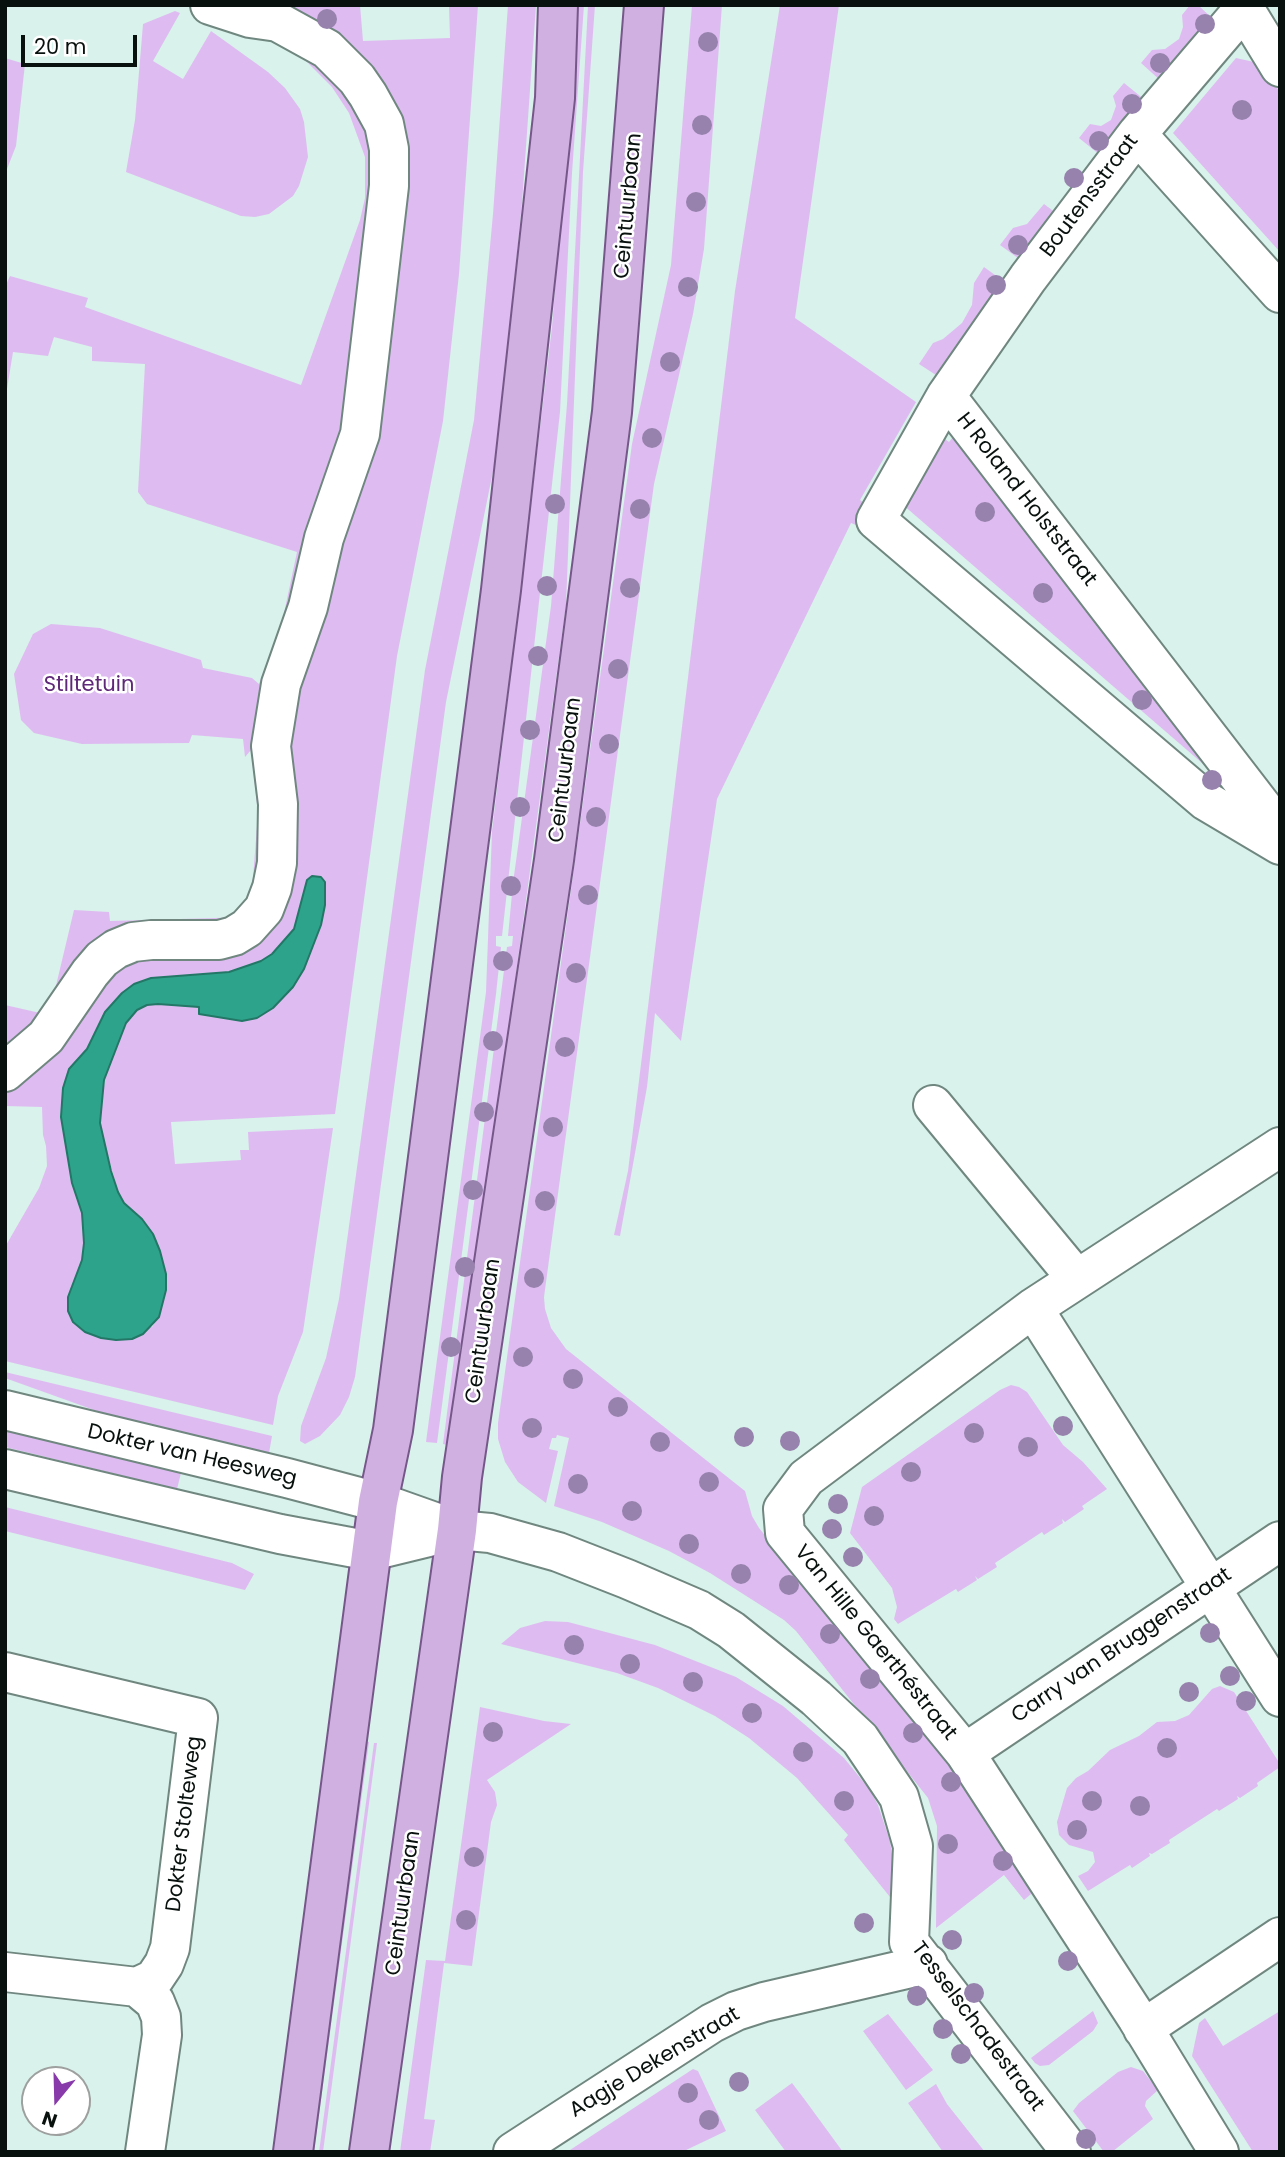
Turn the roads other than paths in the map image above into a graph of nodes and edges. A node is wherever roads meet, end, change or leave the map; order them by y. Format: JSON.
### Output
{"nodes":[{"id":1,"x":210,"y":5,"type":"edge"},
{"id":2,"x":558,"y":5,"type":"edge"},
{"id":3,"x":644,"y":5,"type":"edge"},
{"id":4,"x":1246,"y":7,"type":"edge"},
{"id":5,"x":1280,"y":67,"type":"edge"},
{"id":6,"x":1137,"y":134,"type":"junction"},
{"id":7,"x":1280,"y":293,"type":"edge"},
{"id":8,"x":946,"y":396,"type":"junction"},
{"id":9,"x":1280,"y":830,"type":"edge"},
{"id":10,"x":1280,"y":845,"type":"edge"},
{"id":11,"x":5,"y":1072,"type":"edge"},
{"id":12,"x":933,"y":1105,"type":"dead end"},
{"id":13,"x":1280,"y":1147,"type":"edge"},
{"id":14,"x":1077,"y":1279,"type":"junction"},
{"id":15,"x":1033,"y":1308,"type":"junction"},
{"id":16,"x":5,"y":1410,"type":"edge"},
{"id":17,"x":5,"y":1469,"type":"edge"},
{"id":18,"x":378,"y":1502,"type":"junction"},
{"id":19,"x":457,"y":1530,"type":"junction"},
{"id":20,"x":1280,"y":1541,"type":"edge"},
{"id":21,"x":372,"y":1551,"type":"junction"},
{"id":22,"x":1211,"y":1586,"type":"junction"},
{"id":23,"x":5,"y":1672,"type":"edge"},
{"id":24,"x":1280,"y":1697,"type":"edge"},
{"id":25,"x":965,"y":1753,"type":"junction"},
{"id":26,"x":1280,"y":1937,"type":"edge"},
{"id":27,"x":928,"y":1964,"type":"junction"},
{"id":28,"x":5,"y":1972,"type":"edge"},
{"id":29,"x":137,"y":1987,"type":"junction"},
{"id":30,"x":1143,"y":2029,"type":"junction"},
{"id":31,"x":145,"y":2152,"type":"edge"},
{"id":32,"x":293,"y":2152,"type":"edge"},
{"id":33,"x":369,"y":2152,"type":"edge"},
{"id":34,"x":513,"y":2152,"type":"edge"},
{"id":35,"x":1071,"y":2152,"type":"edge"},
{"id":36,"x":1219,"y":2152,"type":"edge"}],
"edges":[{"from":1,"to":11,"type":"street"},
{"from":2,"to":18,"type":"main road"},
{"from":3,"to":19,"type":"main road","name":"Ceintuurbaan"},
{"from":4,"to":5,"type":"street"},
{"from":4,"to":6,"type":"street","name":"Boutensstraat"},
{"from":6,"to":7,"type":"street"},
{"from":6,"to":8,"type":"street","name":"Boutensstraat"},
{"from":8,"to":9,"type":"street","name":"H Roland Holststraat"},
{"from":8,"to":10,"type":"street","name":"H Roland Holststraat"},
{"from":12,"to":14,"type":"street"},
{"from":13,"to":14,"type":"street","name":"Van Hille Gaerthéstraat"},
{"from":14,"to":15,"type":"street","name":"Van Hille Gaerthéstraat"},
{"from":15,"to":22,"type":"street"},
{"from":15,"to":25,"type":"street","name":"Van Hille Gaerthéstraat"},
{"from":16,"to":18,"type":"street","name":"Dokter van Heesweg"},
{"from":17,"to":21,"type":"street"},
{"from":18,"to":19,"type":"street"},
{"from":18,"to":21,"type":"main road"},
{"from":19,"to":21,"type":"street"},
{"from":19,"to":27,"type":"street","name":"Tesselschadestraat"},
{"from":19,"to":33,"type":"main road","name":"Ceintuurbaan"},
{"from":20,"to":22,"type":"street","name":"Carry van Bruggenstraat"},
{"from":21,"to":32,"type":"main road"},
{"from":22,"to":24,"type":"street"},
{"from":22,"to":25,"type":"street","name":"Carry van Bruggenstraat"},
{"from":23,"to":29,"type":"street","name":"Dokter Stolteweg"},
{"from":25,"to":30,"type":"street","name":"Van Hille Gaerthéstraat"},
{"from":26,"to":30,"type":"street"},
{"from":27,"to":34,"type":"street","name":"Aagje Dekenstraat"},
{"from":27,"to":35,"type":"street","name":"Tesselschadestraat"},
{"from":28,"to":29,"type":"street"},
{"from":29,"to":31,"type":"street"},
{"from":30,"to":36,"type":"street","name":"Van Hille Gaerthéstraat"}]}
